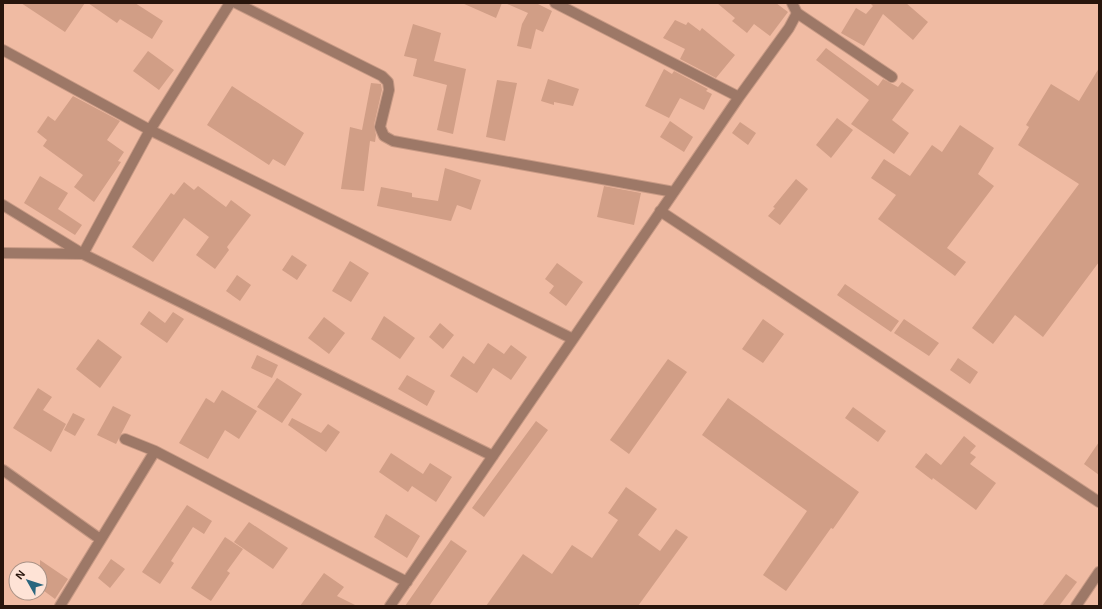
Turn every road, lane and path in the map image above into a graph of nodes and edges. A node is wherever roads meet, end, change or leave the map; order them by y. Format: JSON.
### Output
{"nodes":[{"id":1,"x":230,"y":3,"type":"edge"},
{"id":2,"x":236,"y":3,"type":"edge"},
{"id":3,"x":555,"y":3,"type":"edge"},
{"id":4,"x":794,"y":8,"type":"edge"},
{"id":5,"x":3,"y":50,"type":"edge"},
{"id":6,"x":892,"y":77,"type":"dead end"},
{"id":7,"x":739,"y":97,"type":"junction"},
{"id":8,"x":150,"y":130,"type":"junction"},
{"id":9,"x":674,"y":192,"type":"junction"},
{"id":10,"x":3,"y":205,"type":"edge"},
{"id":11,"x":660,"y":211,"type":"junction"},
{"id":12,"x":3,"y":253,"type":"edge"},
{"id":13,"x":84,"y":254,"type":"junction"},
{"id":14,"x":572,"y":339,"type":"junction"},
{"id":15,"x":125,"y":439,"type":"dead end"},
{"id":16,"x":154,"y":452,"type":"junction"},
{"id":17,"x":493,"y":456,"type":"junction"},
{"id":18,"x":3,"y":470,"type":"edge"},
{"id":19,"x":1099,"y":502,"type":"edge"},
{"id":20,"x":100,"y":539,"type":"junction"},
{"id":21,"x":1099,"y":572,"type":"edge"},
{"id":22,"x":406,"y":582,"type":"junction"},
{"id":23,"x":60,"y":606,"type":"edge"},
{"id":24,"x":390,"y":606,"type":"edge"},
{"id":25,"x":1076,"y":606,"type":"edge"}],
"edges":[{"from":1,"to":8,"type":"street"},
{"from":2,"to":9,"type":"street"},
{"from":3,"to":7,"type":"street"},
{"from":4,"to":6,"type":"street"},
{"from":4,"to":7,"type":"street"},
{"from":5,"to":8,"type":"street"},
{"from":7,"to":9,"type":"street"},
{"from":8,"to":13,"type":"street"},
{"from":8,"to":14,"type":"street"},
{"from":9,"to":11,"type":"street"},
{"from":10,"to":13,"type":"street"},
{"from":11,"to":14,"type":"street"},
{"from":11,"to":19,"type":"street"},
{"from":12,"to":13,"type":"street"},
{"from":13,"to":17,"type":"street"},
{"from":14,"to":17,"type":"street"},
{"from":15,"to":16,"type":"street"},
{"from":16,"to":20,"type":"street"},
{"from":16,"to":22,"type":"street"},
{"from":17,"to":22,"type":"street"},
{"from":18,"to":20,"type":"street"},
{"from":20,"to":23,"type":"street"},
{"from":21,"to":25,"type":"street"},
{"from":22,"to":24,"type":"street"}]}
